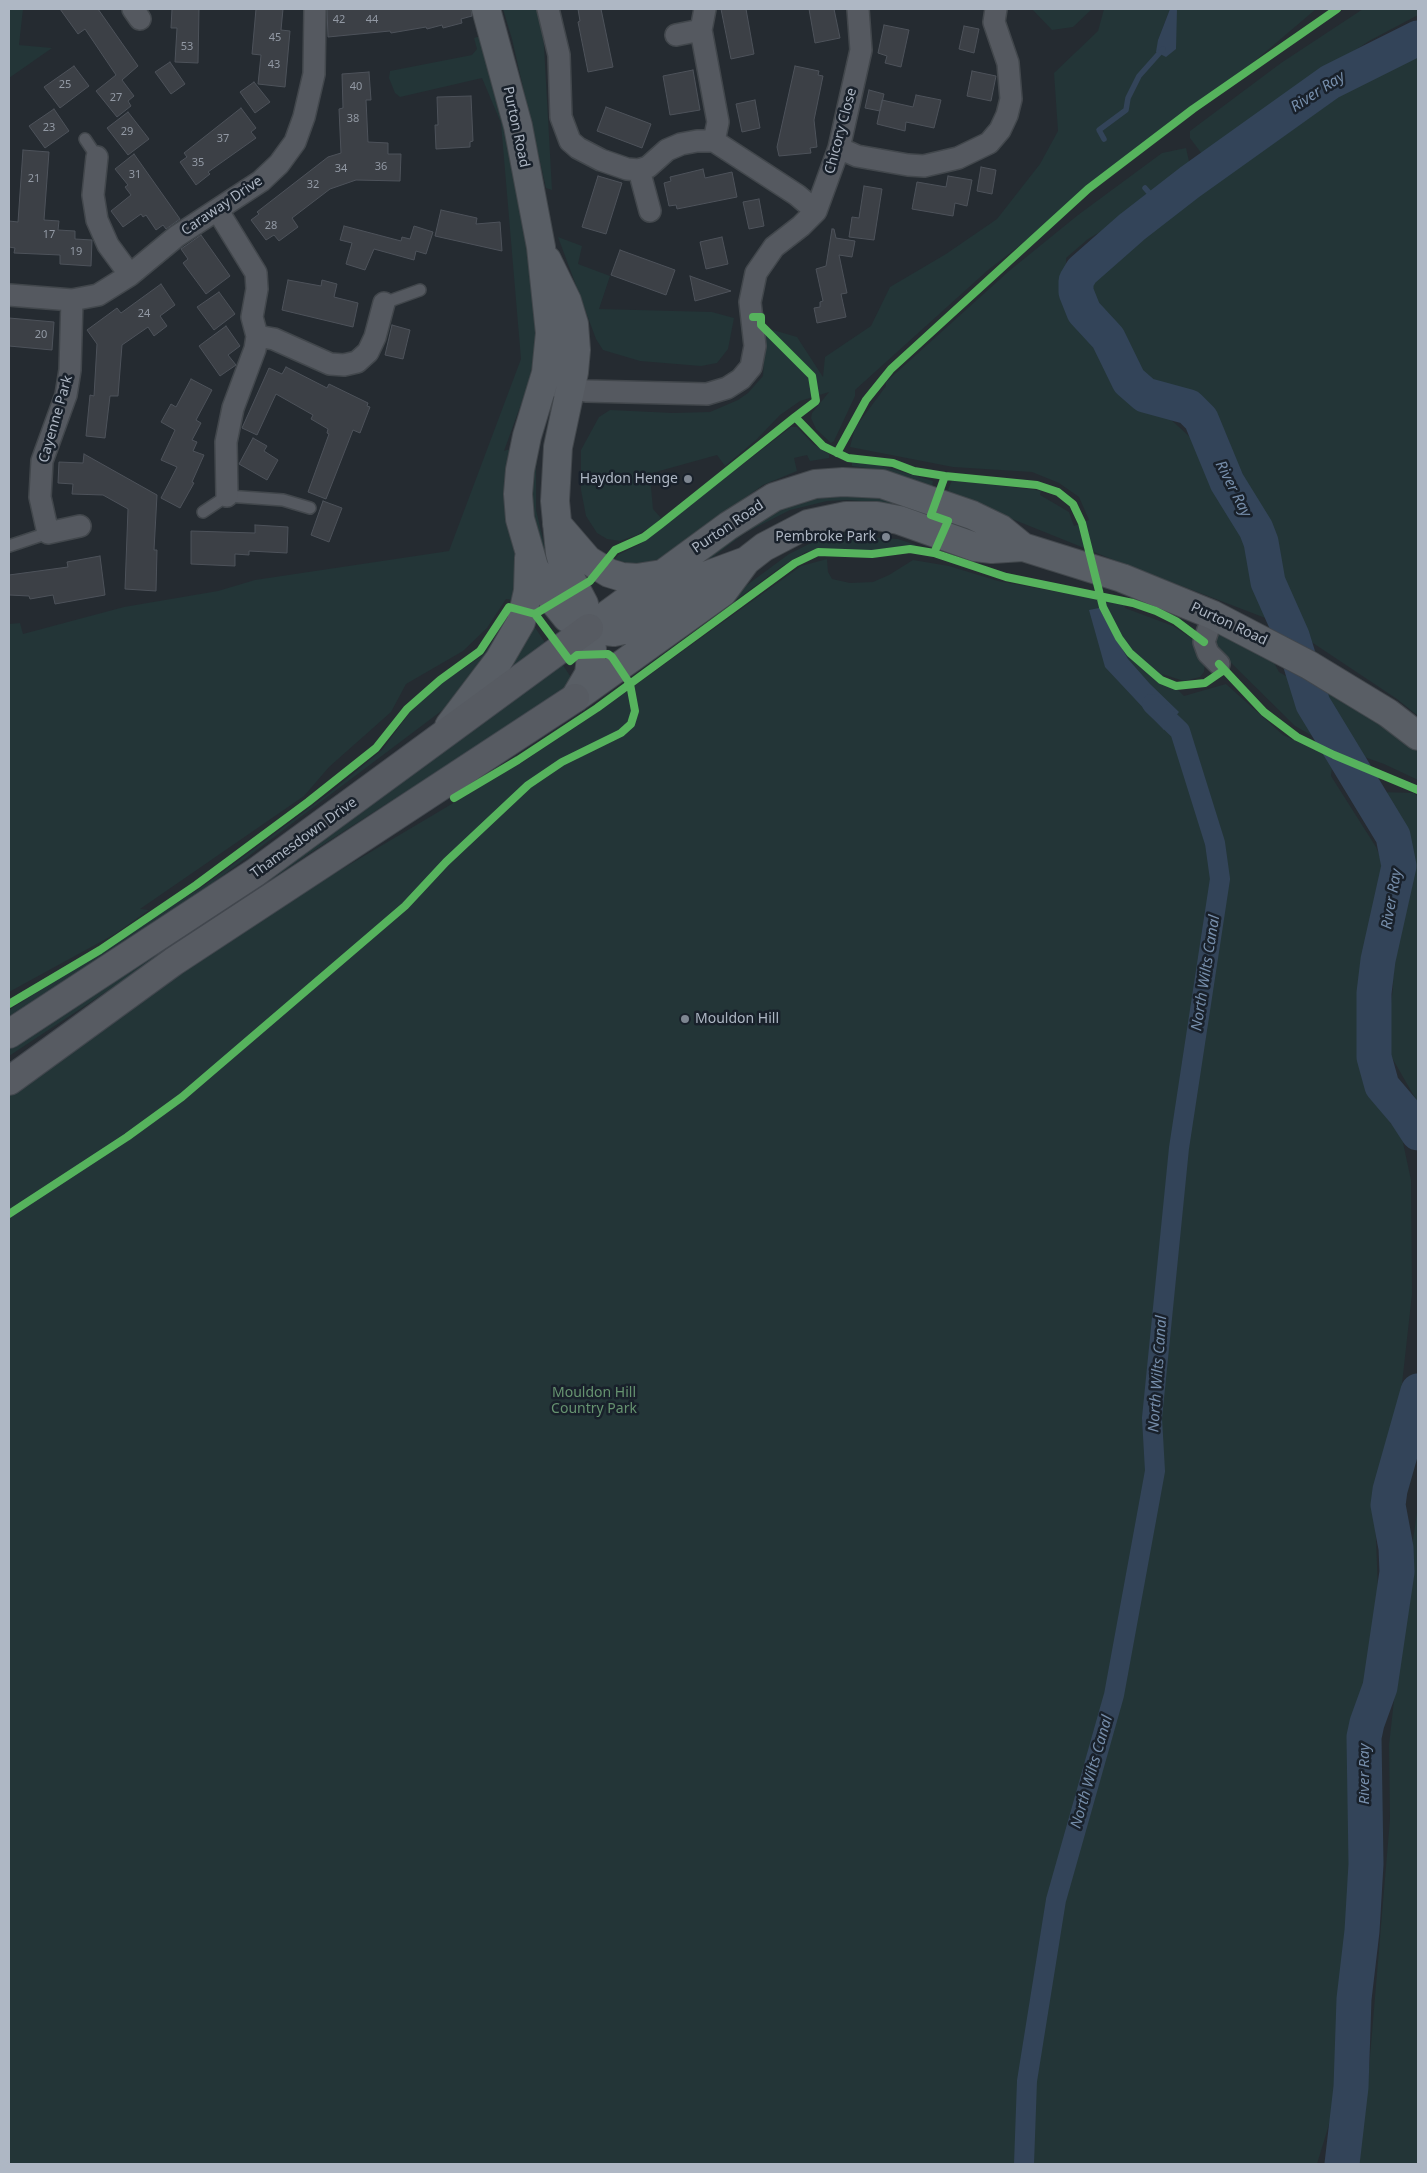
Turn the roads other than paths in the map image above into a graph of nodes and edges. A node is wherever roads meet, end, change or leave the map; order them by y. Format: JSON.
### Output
{"nodes":[{"id":1,"x":315,"y":9,"type":"edge"},
{"id":2,"x":486,"y":9,"type":"edge"},
{"id":3,"x":548,"y":9,"type":"edge"},
{"id":4,"x":706,"y":9,"type":"edge"},
{"id":5,"x":858,"y":9,"type":"edge"},
{"id":6,"x":996,"y":9,"type":"edge"},
{"id":7,"x":701,"y":30,"type":"junction"},
{"id":8,"x":676,"y":35,"type":"dead end"},
{"id":9,"x":85,"y":139,"type":"dead end"},
{"id":10,"x":714,"y":141,"type":"junction"},
{"id":11,"x":839,"y":148,"type":"junction"},
{"id":12,"x":97,"y":157,"type":"joint"},
{"id":13,"x":639,"y":170,"type":"junction"},
{"id":14,"x":218,"y":211,"type":"junction"},
{"id":15,"x":650,"y":211,"type":"dead end"},
{"id":16,"x":816,"y":211,"type":"junction"},
{"id":17,"x":541,"y":247,"type":"junction"},
{"id":18,"x":130,"y":275,"type":"junction"},
{"id":19,"x":420,"y":290,"type":"dead end"},
{"id":20,"x":9,"y":295,"type":"edge"},
{"id":21,"x":72,"y":300,"type":"junction"},
{"id":22,"x":384,"y":304,"type":"joint"},
{"id":23,"x":256,"y":336,"type":"junction"},
{"id":24,"x":543,"y":384,"type":"junction"},
{"id":25,"x":571,"y":389,"type":"junction"},
{"id":26,"x":227,"y":496,"type":"junction"},
{"id":27,"x":310,"y":508,"type":"dead end"},
{"id":28,"x":203,"y":512,"type":"dead end"},
{"id":29,"x":558,"y":524,"type":"junction"},
{"id":30,"x":80,"y":526,"type":"dead end"},
{"id":31,"x":48,"y":533,"type":"junction"},
{"id":32,"x":9,"y":546,"type":"edge"},
{"id":33,"x":1023,"y":546,"type":"junction"},
{"id":34,"x":529,"y":552,"type":"junction"},
{"id":35,"x":746,"y":561,"type":"junction"},
{"id":36,"x":663,"y":574,"type":"junction"},
{"id":37,"x":1213,"y":616,"type":"junction"},
{"id":38,"x":589,"y":628,"type":"junction"},
{"id":39,"x":1219,"y":664,"type":"dead end"},
{"id":40,"x":575,"y":698,"type":"junction"},
{"id":41,"x":1418,"y":736,"type":"edge"},
{"id":42,"x":441,"y":738,"type":"junction"},
{"id":43,"x":9,"y":1034,"type":"edge"},
{"id":44,"x":9,"y":1081,"type":"edge"}],
"edges":[{"from":1,"to":14,"type":"street","name":"Caraway Drive"},
{"from":2,"to":17,"type":"main road","name":"Purton Road"},
{"from":3,"to":13,"type":"street"},
{"from":4,"to":7,"type":"street"},
{"from":5,"to":11,"type":"street","name":"Chicory Close"},
{"from":6,"to":11,"type":"street"},
{"from":7,"to":8,"type":"street"},
{"from":7,"to":10,"type":"street"},
{"from":9,"to":12,"type":"lane"},
{"from":10,"to":13,"type":"street"},
{"from":10,"to":16,"type":"street"},
{"from":11,"to":16,"type":"street","name":"Chicory Close"},
{"from":12,"to":18,"type":"street"},
{"from":13,"to":15,"type":"street"},
{"from":14,"to":18,"type":"street","name":"Caraway Drive"},
{"from":14,"to":23,"type":"street"},
{"from":16,"to":25,"type":"street","name":"Chicory Close"},
{"from":17,"to":24,"type":"main road","name":"Purton Road"},
{"from":17,"to":25,"type":"main road","name":"Purton Road"},
{"from":18,"to":21,"type":"street","name":"Caraway Drive"},
{"from":19,"to":22,"type":"lane"},
{"from":20,"to":21,"type":"street","name":"Caraway Drive"},
{"from":21,"to":31,"type":"street","name":"Cayenne Park"},
{"from":22,"to":23,"type":"street"},
{"from":23,"to":26,"type":"street"},
{"from":24,"to":25,"type":"street","name":"Chicory Close"},
{"from":24,"to":34,"type":"main road","name":"Purton Road"},
{"from":25,"to":29,"type":"main road","name":"Purton Road"},
{"from":26,"to":27,"type":"lane"},
{"from":26,"to":28,"type":"lane"},
{"from":29,"to":36,"type":"main road","name":"Purton Road"},
{"from":29,"to":38,"type":"main road","name":"Purton Road"},
{"from":30,"to":31,"type":"street"},
{"from":31,"to":32,"type":"lane"},
{"from":33,"to":35,"type":"main road","name":"Purton Road"},
{"from":33,"to":36,"type":"main road","name":"Purton Road"},
{"from":33,"to":37,"type":"main road","name":"Purton Road"},
{"from":34,"to":38,"type":"main road","name":"Purton Road"},
{"from":34,"to":42,"type":"main road","name":"Purton Road"},
{"from":35,"to":38,"type":"main road","name":"Purton Road"},
{"from":35,"to":40,"type":"main road","name":"Purton Road"},
{"from":36,"to":38,"type":"main road","name":"Purton Road"},
{"from":37,"to":39,"type":"street"},
{"from":37,"to":41,"type":"main road","name":"Purton Road"},
{"from":38,"to":40,"type":"main road","name":"Purton Road"},
{"from":38,"to":42,"type":"main road","name":"Thamesdown Drive"},
{"from":40,"to":44,"type":"main road","name":"Thamesdown Drive"},
{"from":42,"to":43,"type":"main road","name":"Thamesdown Drive"}]}
